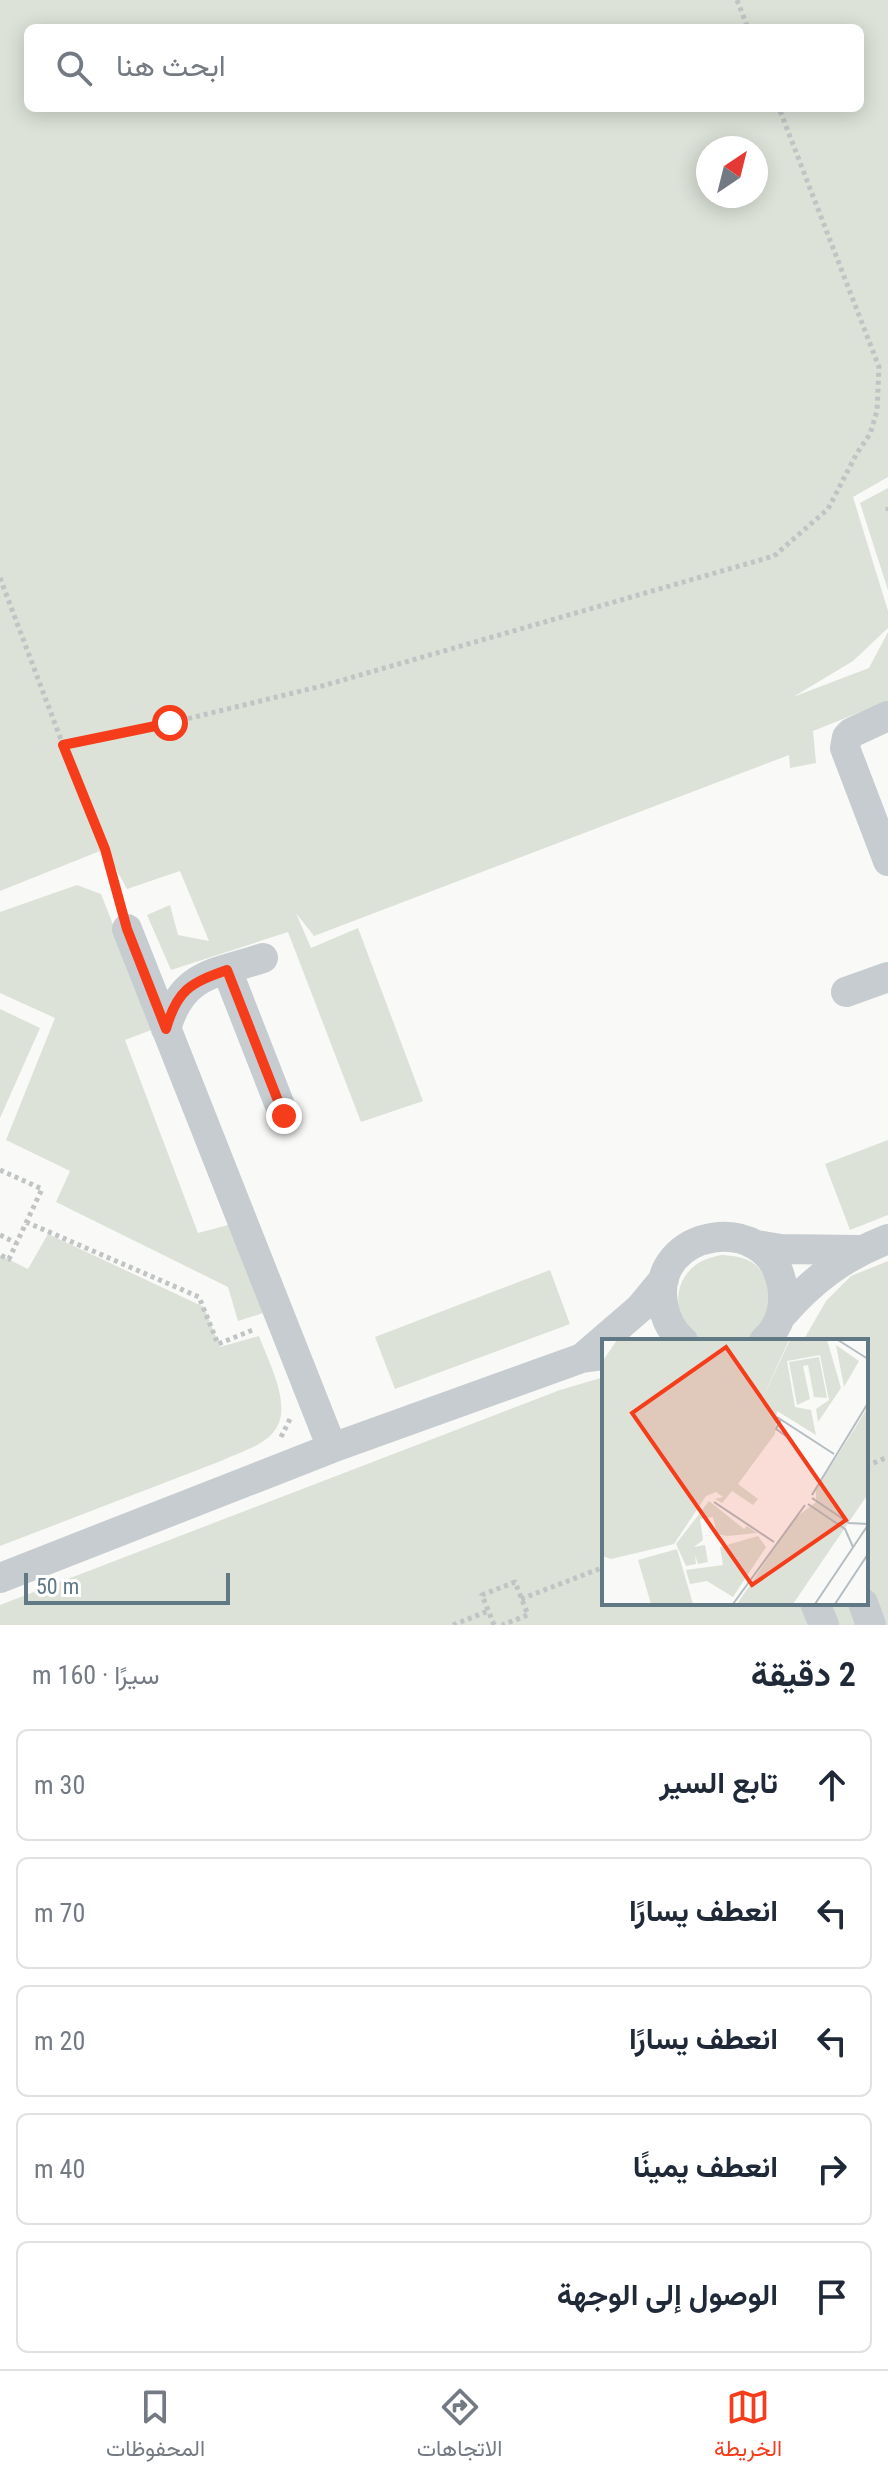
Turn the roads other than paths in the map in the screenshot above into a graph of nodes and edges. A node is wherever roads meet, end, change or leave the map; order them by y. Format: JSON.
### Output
{"nodes":[{"id":1,"x":888,"y":716,"type":"edge"},
{"id":2,"x":888,"y":861,"type":"edge"},
{"id":3,"x":127,"y":929,"type":"road end"},
{"id":4,"x":263,"y":958,"type":"dead end"},
{"id":5,"x":227,"y":970,"type":"junction"},
{"id":6,"x":888,"y":977,"type":"edge"},
{"id":7,"x":846,"y":992,"type":"dead end"},
{"id":8,"x":166,"y":1029,"type":"junction"},
{"id":9,"x":284,"y":1116,"type":"dead end"},
{"id":10,"x":888,"y":1239,"type":"edge"},
{"id":11,"x":756,"y":1245,"type":"junction"},
{"id":12,"x":859,"y":1250,"type":"junction"},
{"id":13,"x":664,"y":1279,"type":"junction"},
{"id":14,"x":771,"y":1333,"type":"edge"},
{"id":15,"x":610,"y":1339,"type":"edge"},
{"id":16,"x":680,"y":1339,"type":"edge"},
{"id":17,"x":593,"y":1357,"type":"edge"},
{"id":18,"x":332,"y":1448,"type":"junction"},
{"id":19,"x":0,"y":1578,"type":"edge"},
{"id":20,"x":816,"y":1605,"type":"edge"},
{"id":21,"x":864,"y":1605,"type":"edge"},
{"id":22,"x":824,"y":1625,"type":"edge"},
{"id":23,"x":871,"y":1625,"type":"edge"}],
"edges":[{"from":1,"to":2,"type":"street"},
{"from":3,"to":8,"type":"street"},
{"from":4,"to":5,"type":"street"},
{"from":5,"to":8,"type":"street"},
{"from":5,"to":9,"type":"street"},
{"from":6,"to":7,"type":"street"},
{"from":8,"to":18,"type":"street"},
{"from":10,"to":12,"type":"street"},
{"from":11,"to":12,"type":"street"},
{"from":11,"to":13,"type":"street"},
{"from":11,"to":14,"type":"street"},
{"from":12,"to":14,"type":"street"},
{"from":13,"to":15,"type":"street"},
{"from":13,"to":16,"type":"street"},
{"from":17,"to":18,"type":"street"},
{"from":18,"to":19,"type":"street"},
{"from":20,"to":22,"type":"street"},
{"from":21,"to":23,"type":"street"}]}
